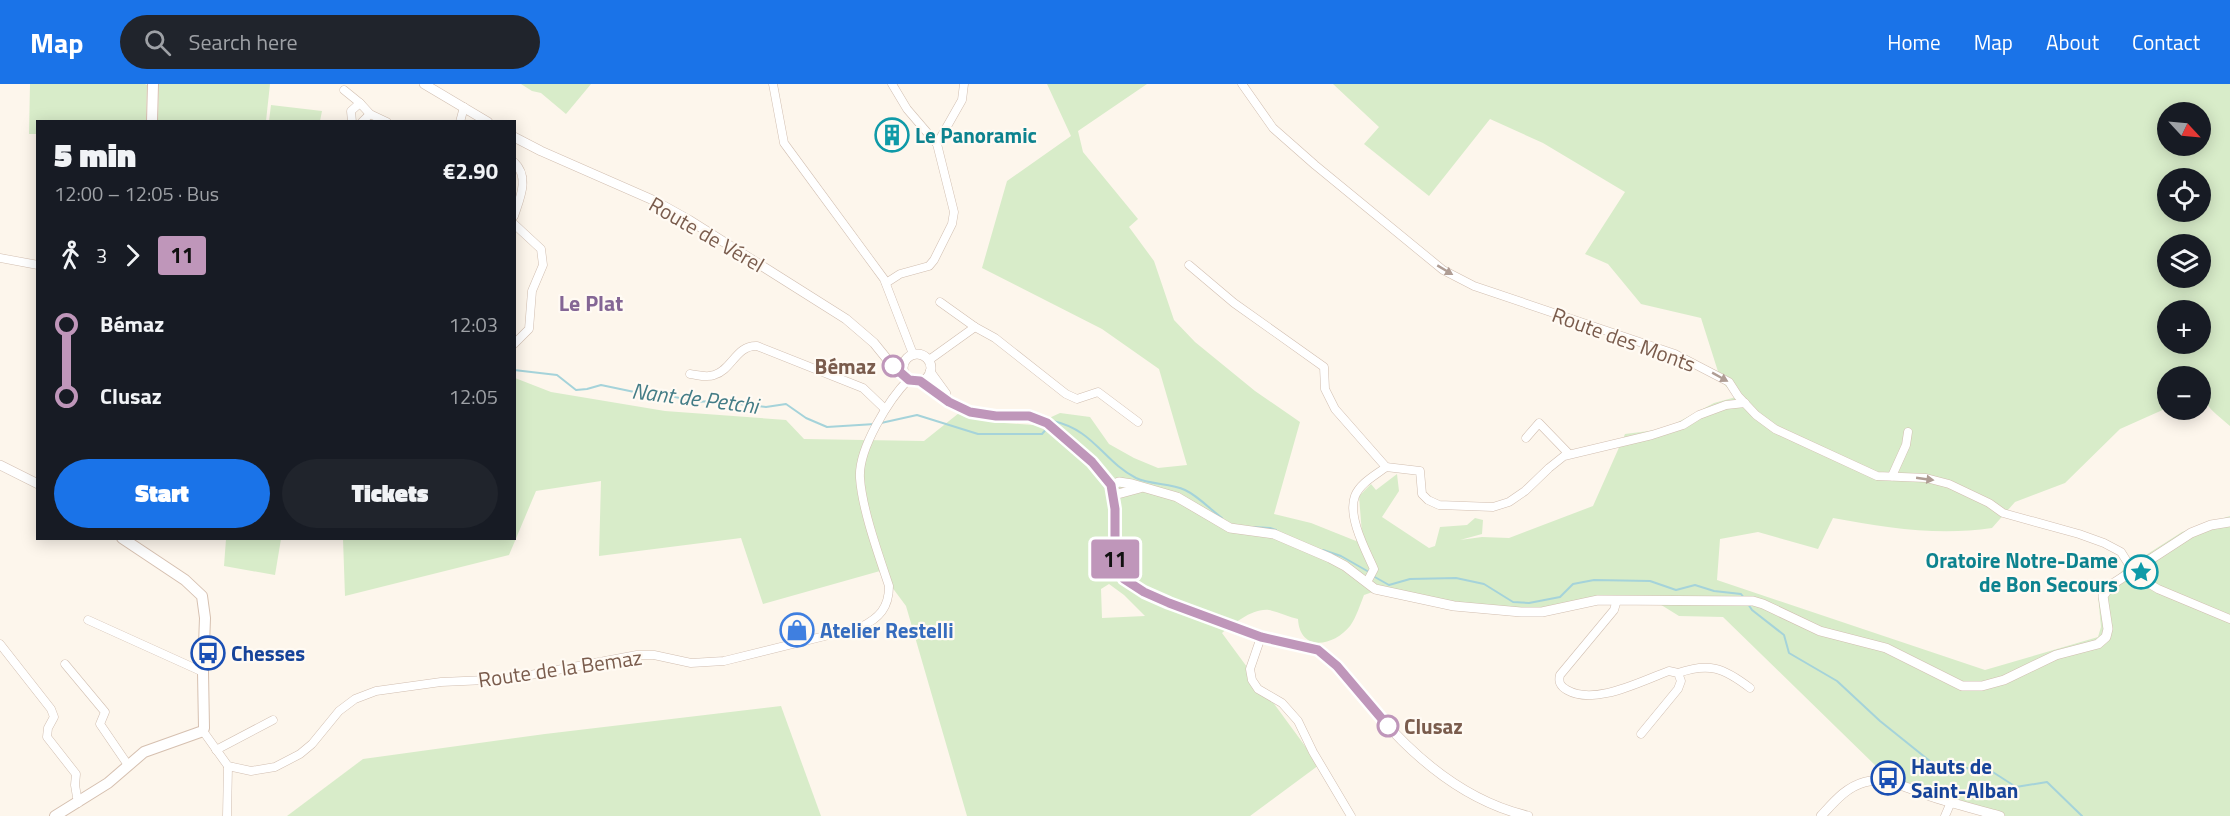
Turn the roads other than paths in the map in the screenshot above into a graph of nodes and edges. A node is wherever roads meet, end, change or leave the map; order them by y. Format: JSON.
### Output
{"nodes":[{"id":1,"x":153,"y":84,"type":"edge"},
{"id":2,"x":424,"y":84,"type":"edge"},
{"id":3,"x":773,"y":84,"type":"edge"},
{"id":4,"x":892,"y":84,"type":"edge"},
{"id":5,"x":963,"y":84,"type":"edge"},
{"id":6,"x":1242,"y":84,"type":"edge"},
{"id":7,"x":344,"y":90,"type":"dead end"},
{"id":8,"x":360,"y":103,"type":"junction"},
{"id":9,"x":464,"y":106,"type":"junction"},
{"id":10,"x":370,"y":114,"type":"junction"},
{"id":11,"x":475,"y":118,"type":"edge"},
{"id":12,"x":152,"y":120,"type":"edge"},
{"id":13,"x":352,"y":120,"type":"edge"},
{"id":14,"x":364,"y":120,"type":"edge"},
{"id":15,"x":383,"y":120,"type":"edge"},
{"id":16,"x":460,"y":120,"type":"edge"},
{"id":17,"x":516,"y":138,"type":"edge"},
{"id":18,"x":937,"y":144,"type":"junction"},
{"id":19,"x":516,"y":164,"type":"edge"},
{"id":20,"x":516,"y":210,"type":"edge"},
{"id":21,"x":516,"y":226,"type":"edge"},
{"id":22,"x":0,"y":258,"type":"edge"},
{"id":23,"x":36,"y":265,"type":"edge"},
{"id":24,"x":1189,"y":265,"type":"dead end"},
{"id":25,"x":886,"y":283,"type":"junction"},
{"id":26,"x":940,"y":302,"type":"dead end"},
{"id":27,"x":975,"y":327,"type":"junction"},
{"id":28,"x":516,"y":342,"type":"edge"},
{"id":29,"x":885,"y":356,"type":"junction"},
{"id":30,"x":910,"y":357,"type":"junction"},
{"id":31,"x":929,"y":360,"type":"junction"},
{"id":32,"x":930,"y":372,"type":"junction"},
{"id":33,"x":690,"y":374,"type":"dead end"},
{"id":34,"x":907,"y":377,"type":"junction"},
{"id":35,"x":920,"y":381,"type":"junction"},
{"id":36,"x":1745,"y":403,"type":"junction"},
{"id":37,"x":959,"y":406,"type":"junction"},
{"id":38,"x":885,"y":409,"type":"junction"},
{"id":39,"x":1138,"y":422,"type":"dead end"},
{"id":40,"x":1908,"y":432,"type":"dead end"},
{"id":41,"x":1526,"y":438,"type":"dead end"},
{"id":42,"x":1569,"y":454,"type":"junction"},
{"id":43,"x":0,"y":465,"type":"edge"},
{"id":44,"x":1386,"y":467,"type":"junction"},
{"id":45,"x":1892,"y":477,"type":"junction"},
{"id":46,"x":36,"y":483,"type":"edge"},
{"id":47,"x":1111,"y":485,"type":"junction"},
{"id":48,"x":1142,"y":488,"type":"junction"},
{"id":49,"x":1114,"y":495,"type":"junction"},
{"id":50,"x":2230,"y":522,"type":"edge"},
{"id":51,"x":125,"y":540,"type":"edge"},
{"id":52,"x":2133,"y":571,"type":"junction"},
{"id":53,"x":1368,"y":580,"type":"junction"},
{"id":54,"x":1617,"y":600,"type":"junction"},
{"id":55,"x":2230,"y":618,"type":"edge"},
{"id":56,"x":88,"y":620,"type":"dead end"},
{"id":57,"x":1261,"y":637,"type":"junction"},
{"id":58,"x":0,"y":644,"type":"edge"},
{"id":59,"x":65,"y":664,"type":"dead end"},
{"id":60,"x":203,"y":672,"type":"junction"},
{"id":61,"x":1678,"y":673,"type":"junction"},
{"id":62,"x":1750,"y":688,"type":"dead end"},
{"id":63,"x":273,"y":720,"type":"dead end"},
{"id":64,"x":203,"y":731,"type":"junction"},
{"id":65,"x":1641,"y":734,"type":"dead end"},
{"id":66,"x":216,"y":750,"type":"junction"},
{"id":67,"x":128,"y":765,"type":"junction"},
{"id":68,"x":228,"y":766,"type":"junction"},
{"id":69,"x":1951,"y":802,"type":"junction"},
{"id":70,"x":78,"y":803,"type":"junction"},
{"id":71,"x":55,"y":816,"type":"edge"},
{"id":72,"x":227,"y":816,"type":"edge"},
{"id":73,"x":1351,"y":816,"type":"edge"},
{"id":74,"x":1526,"y":816,"type":"edge"},
{"id":75,"x":1821,"y":816,"type":"edge"},
{"id":76,"x":1945,"y":816,"type":"edge"},
{"id":77,"x":2000,"y":816,"type":"edge"}],
"edges":[{"from":1,"to":12,"type":"main road"},
{"from":2,"to":9,"type":"street"},
{"from":3,"to":25,"type":"street"},
{"from":4,"to":18,"type":"street"},
{"from":5,"to":18,"type":"street"},
{"from":6,"to":36,"type":"street","name":"Route des Monts","one_way":true},
{"from":7,"to":8,"type":"street"},
{"from":8,"to":10,"type":"street"},
{"from":8,"to":13,"type":"street"},
{"from":9,"to":11,"type":"street"},
{"from":9,"to":16,"type":"street"},
{"from":10,"to":14,"type":"street"},
{"from":10,"to":15,"type":"street"},
{"from":17,"to":29,"type":"street","name":"Route de Vérel"},
{"from":18,"to":25,"type":"street"},
{"from":19,"to":20,"type":"street"},
{"from":21,"to":28,"type":"street"},
{"from":22,"to":23,"type":"street"},
{"from":24,"to":44,"type":"street"},
{"from":25,"to":30,"type":"street"},
{"from":26,"to":27,"type":"street"},
{"from":27,"to":31,"type":"street"},
{"from":27,"to":39,"type":"street"},
{"from":29,"to":30,"type":"street"},
{"from":29,"to":34,"type":"street","name":"Route de Vérel"},
{"from":30,"to":31,"type":"street"},
{"from":30,"to":34,"type":"street"},
{"from":31,"to":32,"type":"street"},
{"from":32,"to":35,"type":"street"},
{"from":32,"to":37,"type":"street"},
{"from":33,"to":38,"type":"street"},
{"from":34,"to":35,"type":"street"},
{"from":34,"to":38,"type":"street","name":"Route de la Bemaz"},
{"from":35,"to":37,"type":"street"},
{"from":36,"to":42,"type":"street"},
{"from":36,"to":45,"type":"street","name":"Route des Monts"},
{"from":37,"to":47,"type":"street"},
{"from":38,"to":68,"type":"street","name":"Route de la Bemaz"},
{"from":40,"to":45,"type":"street"},
{"from":41,"to":42,"type":"street"},
{"from":42,"to":44,"type":"street"},
{"from":43,"to":46,"type":"street"},
{"from":44,"to":53,"type":"street"},
{"from":45,"to":52,"type":"street","name":"Route des Monts","one_way":true},
{"from":47,"to":48,"type":"street"},
{"from":47,"to":49,"type":"street"},
{"from":48,"to":49,"type":"street"},
{"from":48,"to":53,"type":"street"},
{"from":49,"to":57,"type":"street"},
{"from":50,"to":52,"type":"street"},
{"from":51,"to":60,"type":"main road"},
{"from":52,"to":54,"type":"street"},
{"from":52,"to":55,"type":"street","name":"Route des Monts"},
{"from":53,"to":54,"type":"street"},
{"from":54,"to":61,"type":"street"},
{"from":56,"to":60,"type":"street"},
{"from":57,"to":73,"type":"street"},
{"from":57,"to":74,"type":"street"},
{"from":58,"to":70,"type":"street"},
{"from":59,"to":67,"type":"street"},
{"from":60,"to":64,"type":"main road"},
{"from":61,"to":62,"type":"street"},
{"from":61,"to":65,"type":"street"},
{"from":63,"to":66,"type":"street"},
{"from":64,"to":66,"type":"street"},
{"from":64,"to":67,"type":"main road"},
{"from":66,"to":68,"type":"street"},
{"from":67,"to":70,"type":"main road"},
{"from":68,"to":72,"type":"street"},
{"from":69,"to":75,"type":"street"},
{"from":69,"to":76,"type":"street"},
{"from":69,"to":77,"type":"street"},
{"from":70,"to":71,"type":"main road"}]}
